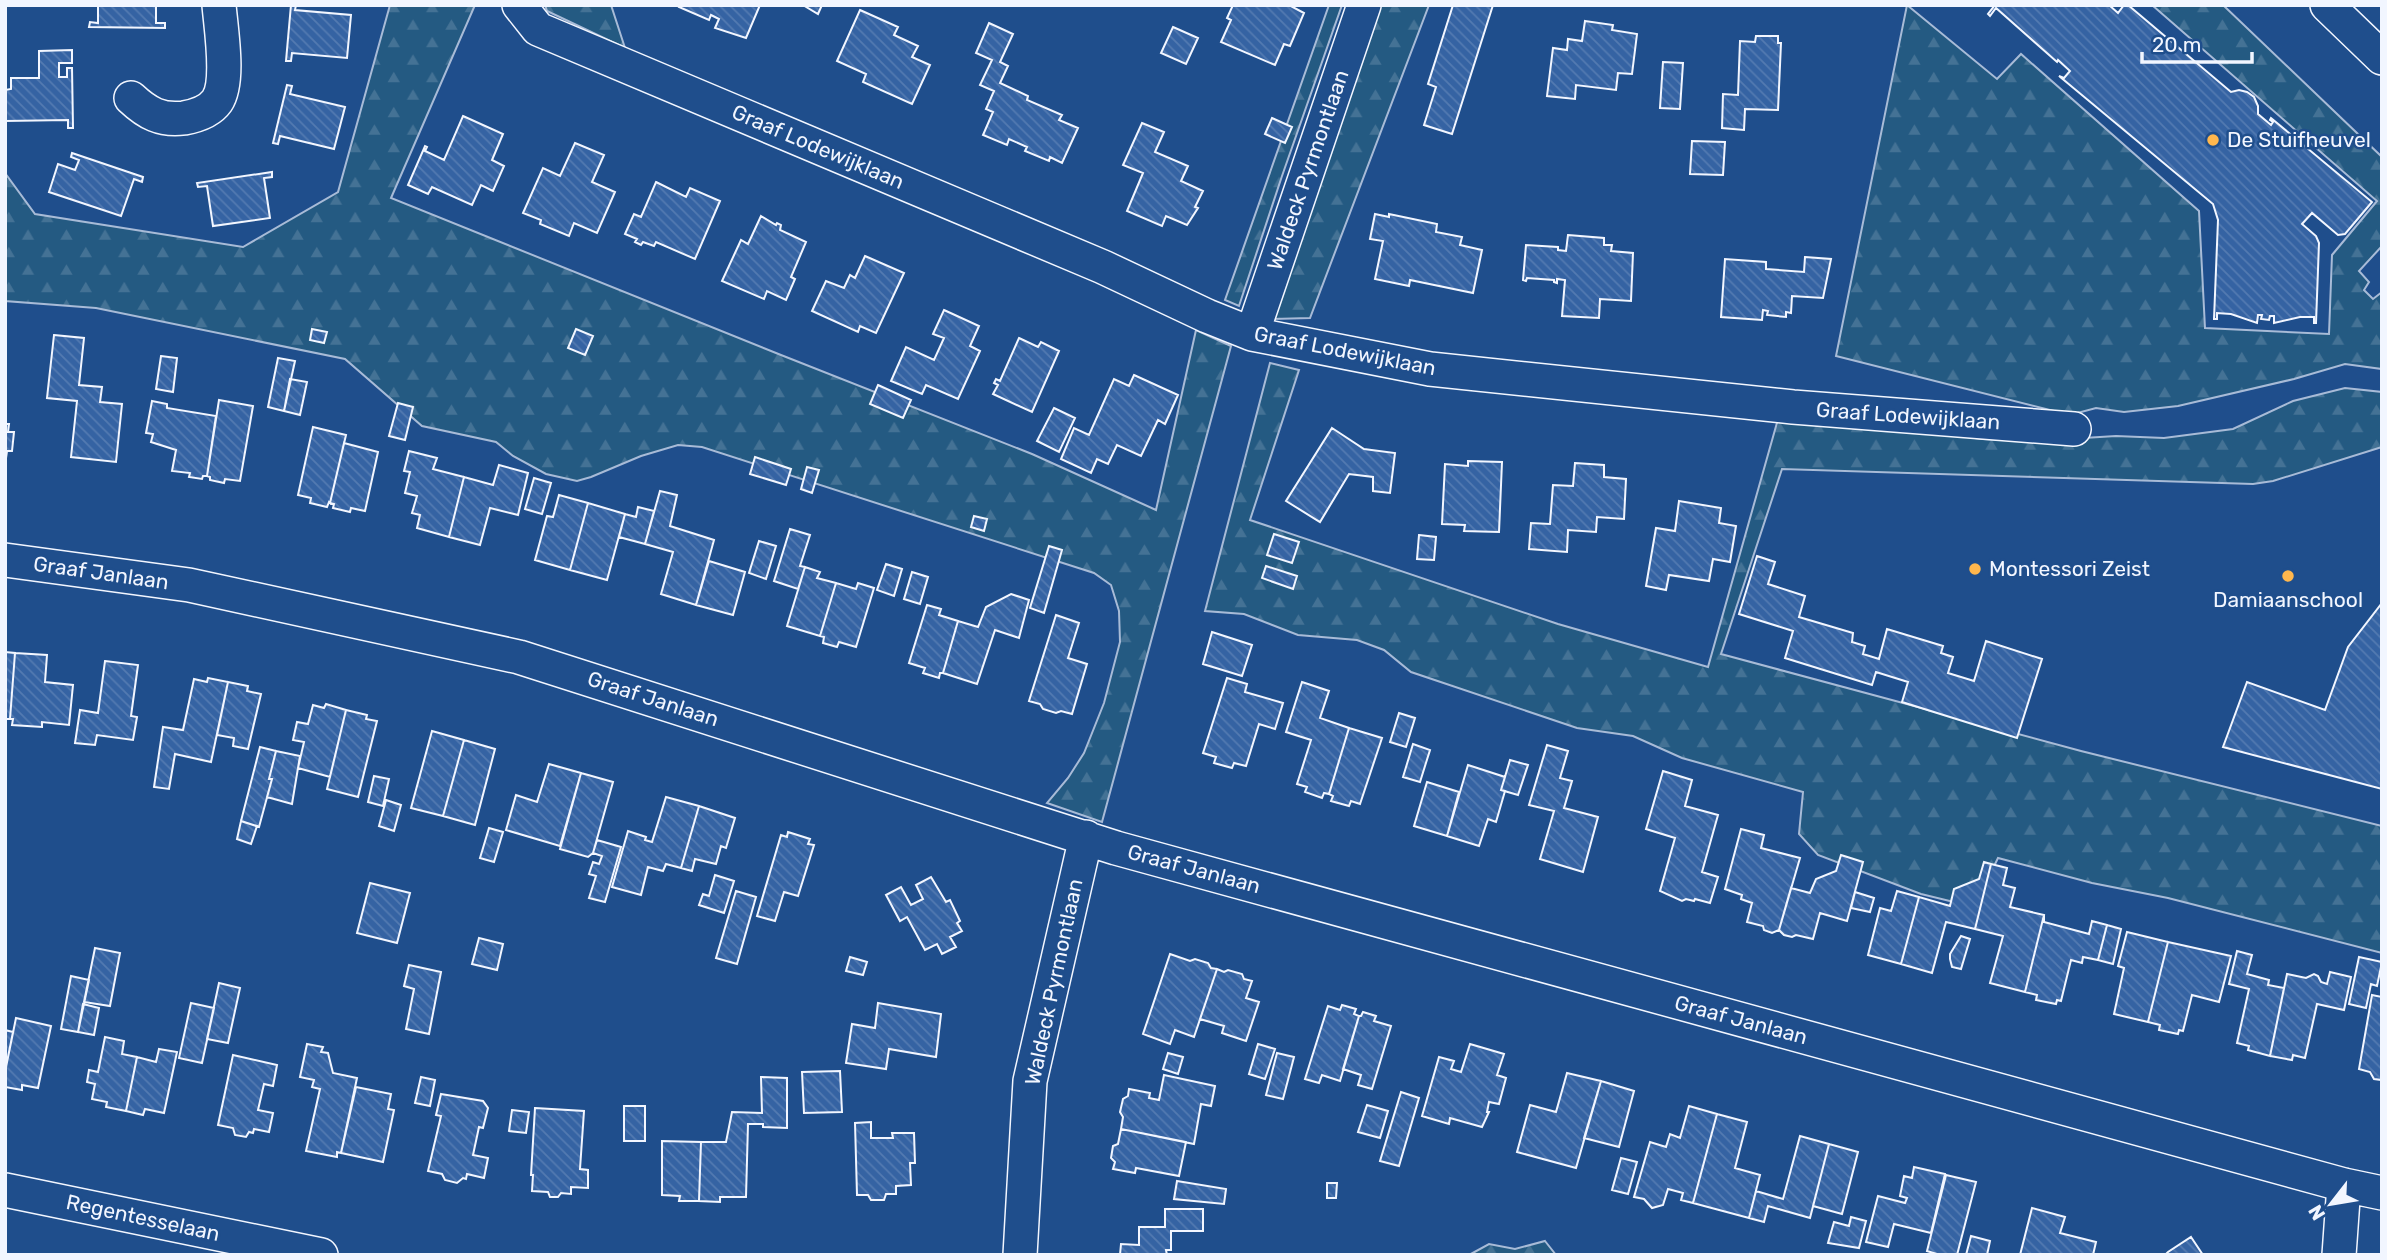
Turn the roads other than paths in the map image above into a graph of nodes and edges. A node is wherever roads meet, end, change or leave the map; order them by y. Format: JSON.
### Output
{"nodes":[{"id":1,"x":219,"y":5,"type":"edge"},
{"id":2,"x":519,"y":5,"type":"edge"},
{"id":3,"x":1364,"y":5,"type":"edge"},
{"id":4,"x":2327,"y":5,"type":"edge"},
{"id":5,"x":2382,"y":58,"type":"edge"},
{"id":6,"x":131,"y":98,"type":"dead end"},
{"id":7,"x":1252,"y":334,"type":"junction"},
{"id":8,"x":2074,"y":429,"type":"dead end"},
{"id":9,"x":5,"y":559,"type":"edge"},
{"id":10,"x":1086,"y":836,"type":"junction"},
{"id":11,"x":2344,"y":1185,"type":"junction"},
{"id":12,"x":5,"y":1190,"type":"edge"},
{"id":13,"x":2382,"y":1192,"type":"edge"},
{"id":14,"x":321,"y":1255,"type":"edge"},
{"id":15,"x":1020,"y":1255,"type":"edge"},
{"id":16,"x":2339,"y":1255,"type":"edge"}],
"edges":[{"from":1,"to":6,"type":"street"},
{"from":2,"to":7,"type":"street","name":"Graaf Lodewijklaan"},
{"from":3,"to":7,"type":"street","name":"Waldeck Pyrmontlaan"},
{"from":4,"to":5,"type":"street"},
{"from":7,"to":8,"type":"street","name":"Graaf Lodewijklaan"},
{"from":9,"to":10,"type":"street","name":"Graaf Janlaan"},
{"from":10,"to":11,"type":"street","name":"Graaf Janlaan"},
{"from":10,"to":15,"type":"street","name":"Waldeck Pyrmontlaan"},
{"from":11,"to":13,"type":"street","name":"Graaf Janlaan"},
{"from":11,"to":16,"type":"street"},
{"from":12,"to":14,"type":"street","name":"Regentesselaan"}]}
